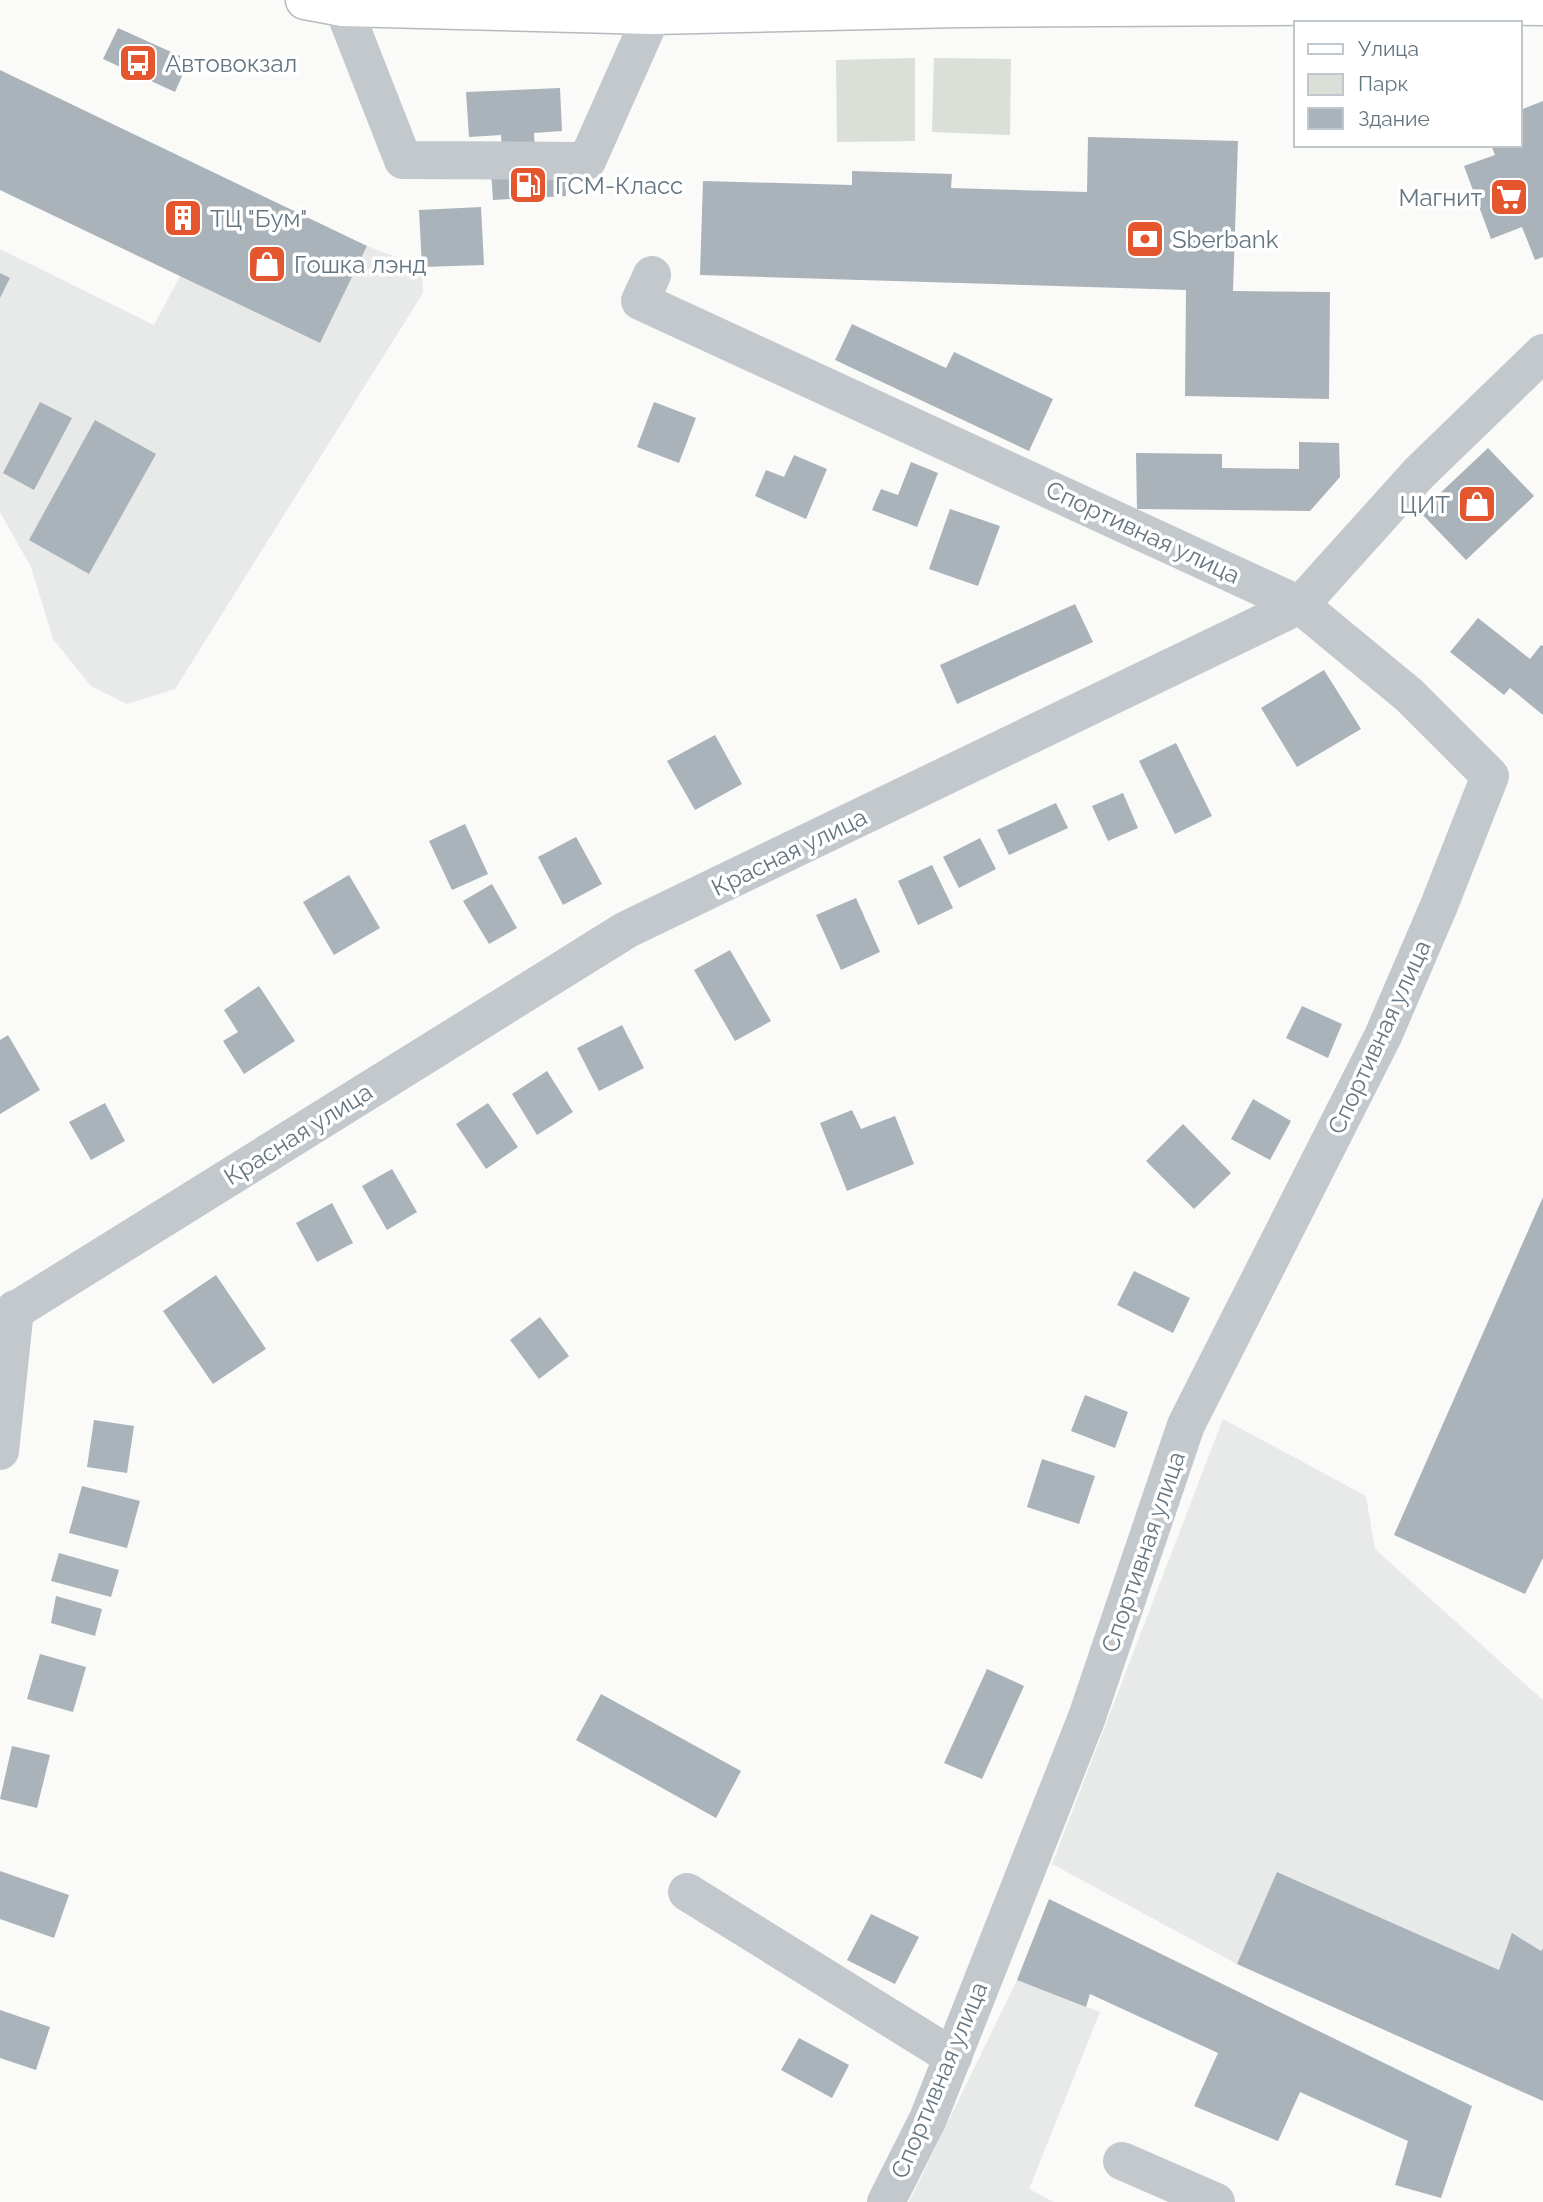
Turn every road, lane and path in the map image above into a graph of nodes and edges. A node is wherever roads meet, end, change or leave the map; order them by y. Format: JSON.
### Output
{"nodes":[{"id":1,"x":306,"y":0,"type":"edge"},
{"id":2,"x":1410,"y":2,"type":"edge"},
{"id":3,"x":1543,"y":6,"type":"edge"},
{"id":4,"x":343,"y":7,"type":"junction"},
{"id":5,"x":652,"y":15,"type":"junction"},
{"id":6,"x":646,"y":288,"type":"dead end"},
{"id":7,"x":1543,"y":353,"type":"edge"},
{"id":8,"x":1300,"y":605,"type":"junction"},
{"id":9,"x":5,"y":1309,"type":"edge"},
{"id":10,"x":0,"y":1451,"type":"edge"},
{"id":11,"x":687,"y":1892,"type":"dead end"},
{"id":12,"x":953,"y":2057,"type":"junction"},
{"id":13,"x":1122,"y":2161,"type":"dead end"},
{"id":14,"x":886,"y":2202,"type":"edge"},
{"id":15,"x":1216,"y":2202,"type":"edge"}],
"edges":[{"from":1,"to":4,"type":"main road"},
{"from":2,"to":3,"type":"main road"},
{"from":2,"to":5,"type":"main road"},
{"from":4,"to":5,"type":"main road"},
{"from":4,"to":5,"type":"street"},
{"from":6,"to":8,"type":"street","name":"Спортивная улица"},
{"from":7,"to":8,"type":"street","name":"Красная улица"},
{"from":8,"to":9,"type":"street","name":"Красная улица"},
{"from":8,"to":12,"type":"street","name":"Спортивная улица"},
{"from":9,"to":10,"type":"street"},
{"from":11,"to":12,"type":"street"},
{"from":12,"to":14,"type":"street","name":"Спортивная улица"},
{"from":13,"to":15,"type":"street"}]}
